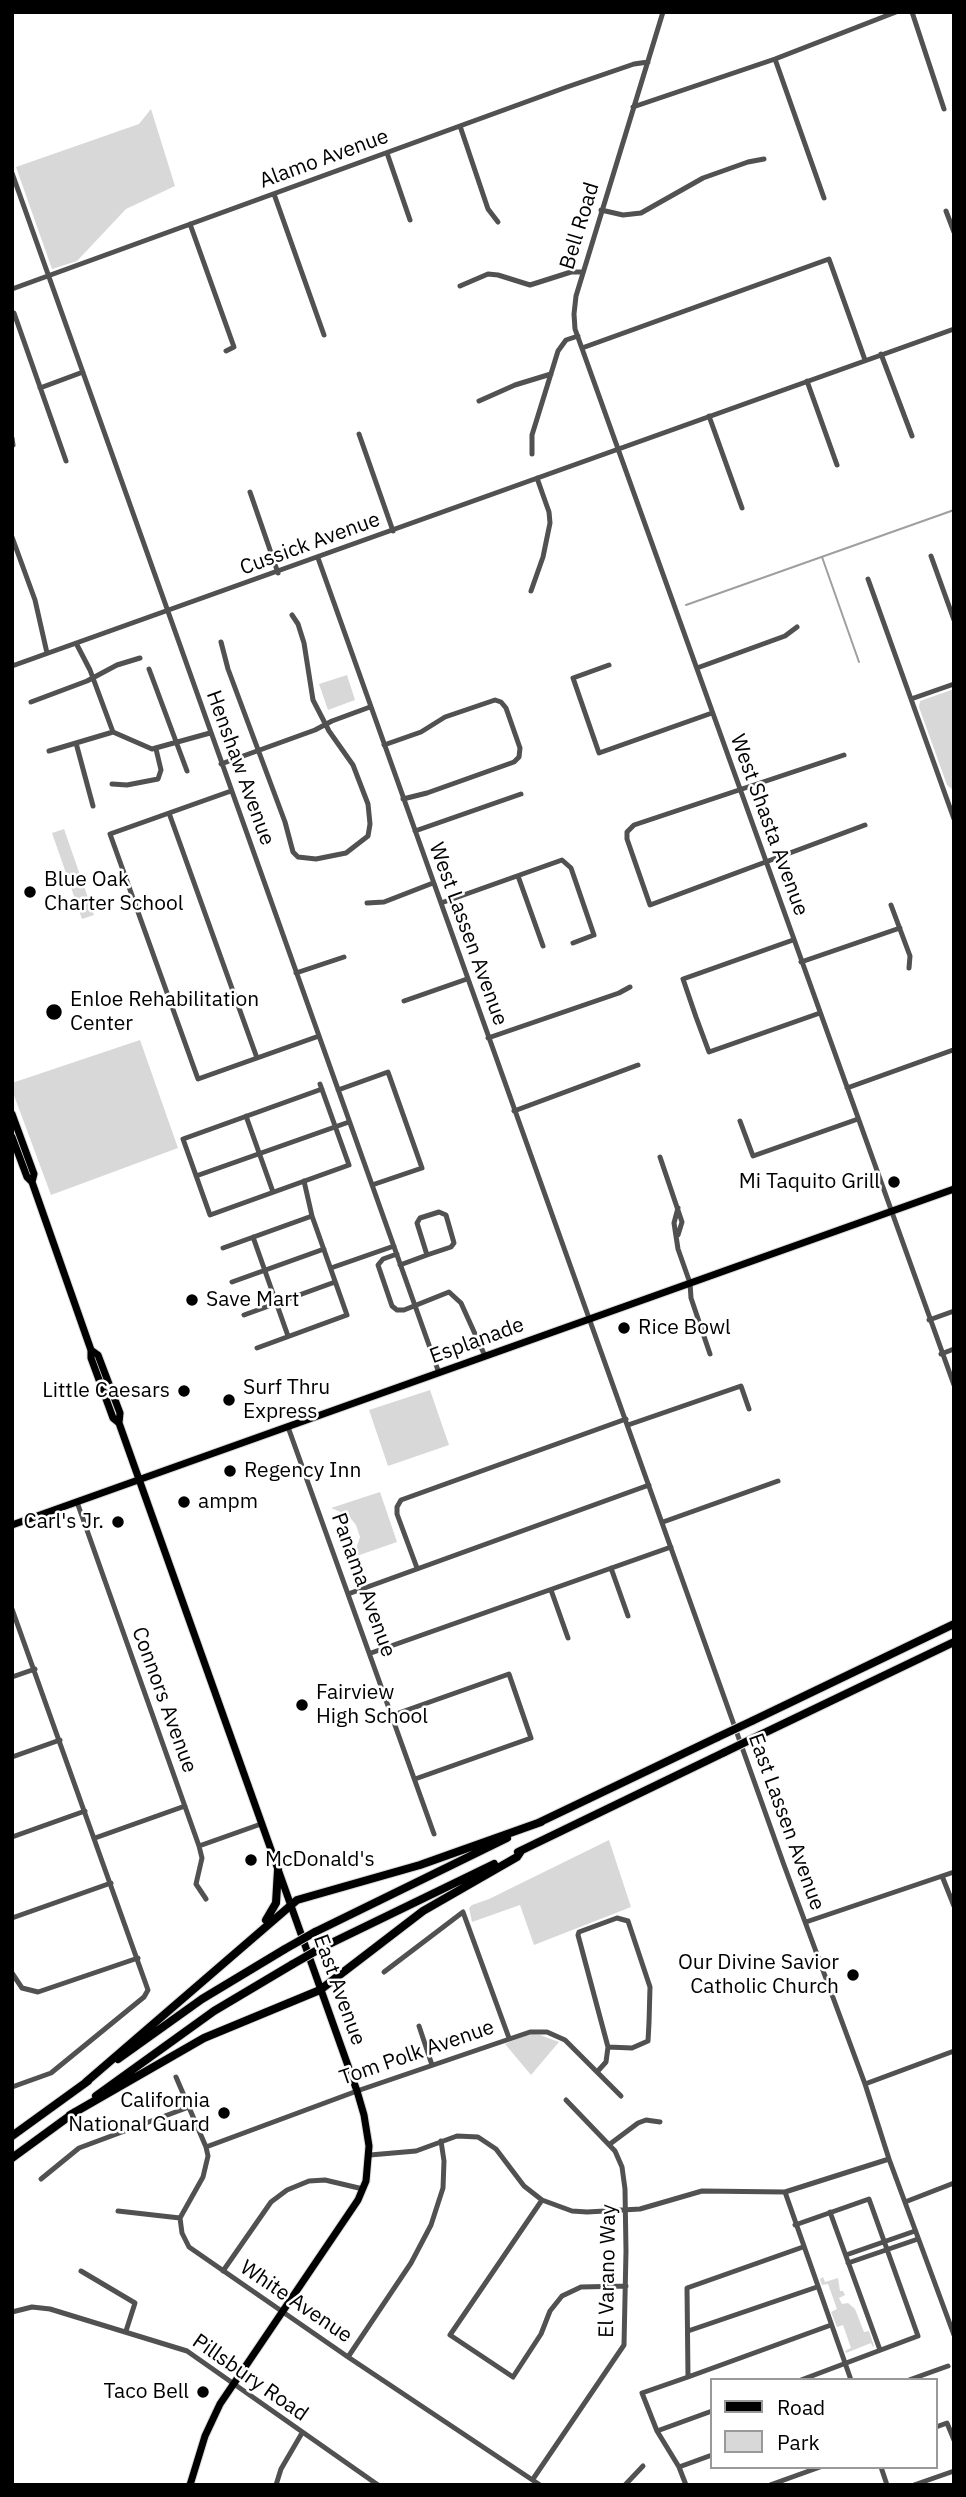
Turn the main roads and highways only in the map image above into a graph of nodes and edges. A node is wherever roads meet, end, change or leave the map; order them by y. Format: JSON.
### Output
{"nodes":[{"id":1,"x":12,"y":1114,"type":"edge"},
{"id":2,"x":12,"y":1137,"type":"edge"},
{"id":3,"x":33,"y":1182,"type":"junction"},
{"id":4,"x":954,"y":1189,"type":"edge"},
{"id":5,"x":139,"y":1480,"type":"junction"},
{"id":6,"x":12,"y":1525,"type":"edge"},
{"id":7,"x":954,"y":1623,"type":"edge"},
{"id":8,"x":954,"y":1642,"type":"edge"},
{"id":9,"x":541,"y":1822,"type":"junction"},
{"id":10,"x":521,"y":1851,"type":"junction"},
{"id":11,"x":278,"y":1870,"type":"junction"},
{"id":12,"x":290,"y":1905,"type":"junction"},
{"id":13,"x":227,"y":1958,"type":"junction"},
{"id":14,"x":320,"y":1990,"type":"junction"},
{"id":15,"x":86,"y":2082,"type":"junction"},
{"id":16,"x":71,"y":2115,"type":"junction"},
{"id":17,"x":12,"y":2136,"type":"edge"},
{"id":18,"x":13,"y":2157,"type":"edge"},
{"id":19,"x":190,"y":2485,"type":"edge"}],
"edges":[{"from":1,"to":3,"type":"main road"},
{"from":2,"to":3,"type":"main road"},
{"from":3,"to":5,"type":"main road","name":"East Avenue"},
{"from":4,"to":5,"type":"main road","name":"Esplanade"},
{"from":5,"to":6,"type":"main road","name":"Esplanade"},
{"from":5,"to":11,"type":"main road","name":"East Avenue"},
{"from":7,"to":9,"type":"highway","bridge":true},
{"from":8,"to":10,"type":"highway","bridge":true},
{"from":9,"to":12,"type":"highway"},
{"from":9,"to":15,"type":"highway","bridge":true},
{"from":10,"to":14,"type":"highway"},
{"from":10,"to":16,"type":"highway","bridge":true},
{"from":11,"to":12,"type":"main road","name":"East Avenue"},
{"from":11,"to":13,"type":"highway"},
{"from":12,"to":13,"type":"highway"},
{"from":12,"to":14,"type":"main road","name":"East Avenue"},
{"from":13,"to":15,"type":"highway"},
{"from":14,"to":16,"type":"highway"},
{"from":14,"to":19,"type":"main road","name":"East Avenue"},
{"from":15,"to":17,"type":"highway"},
{"from":16,"to":18,"type":"highway"}]}
